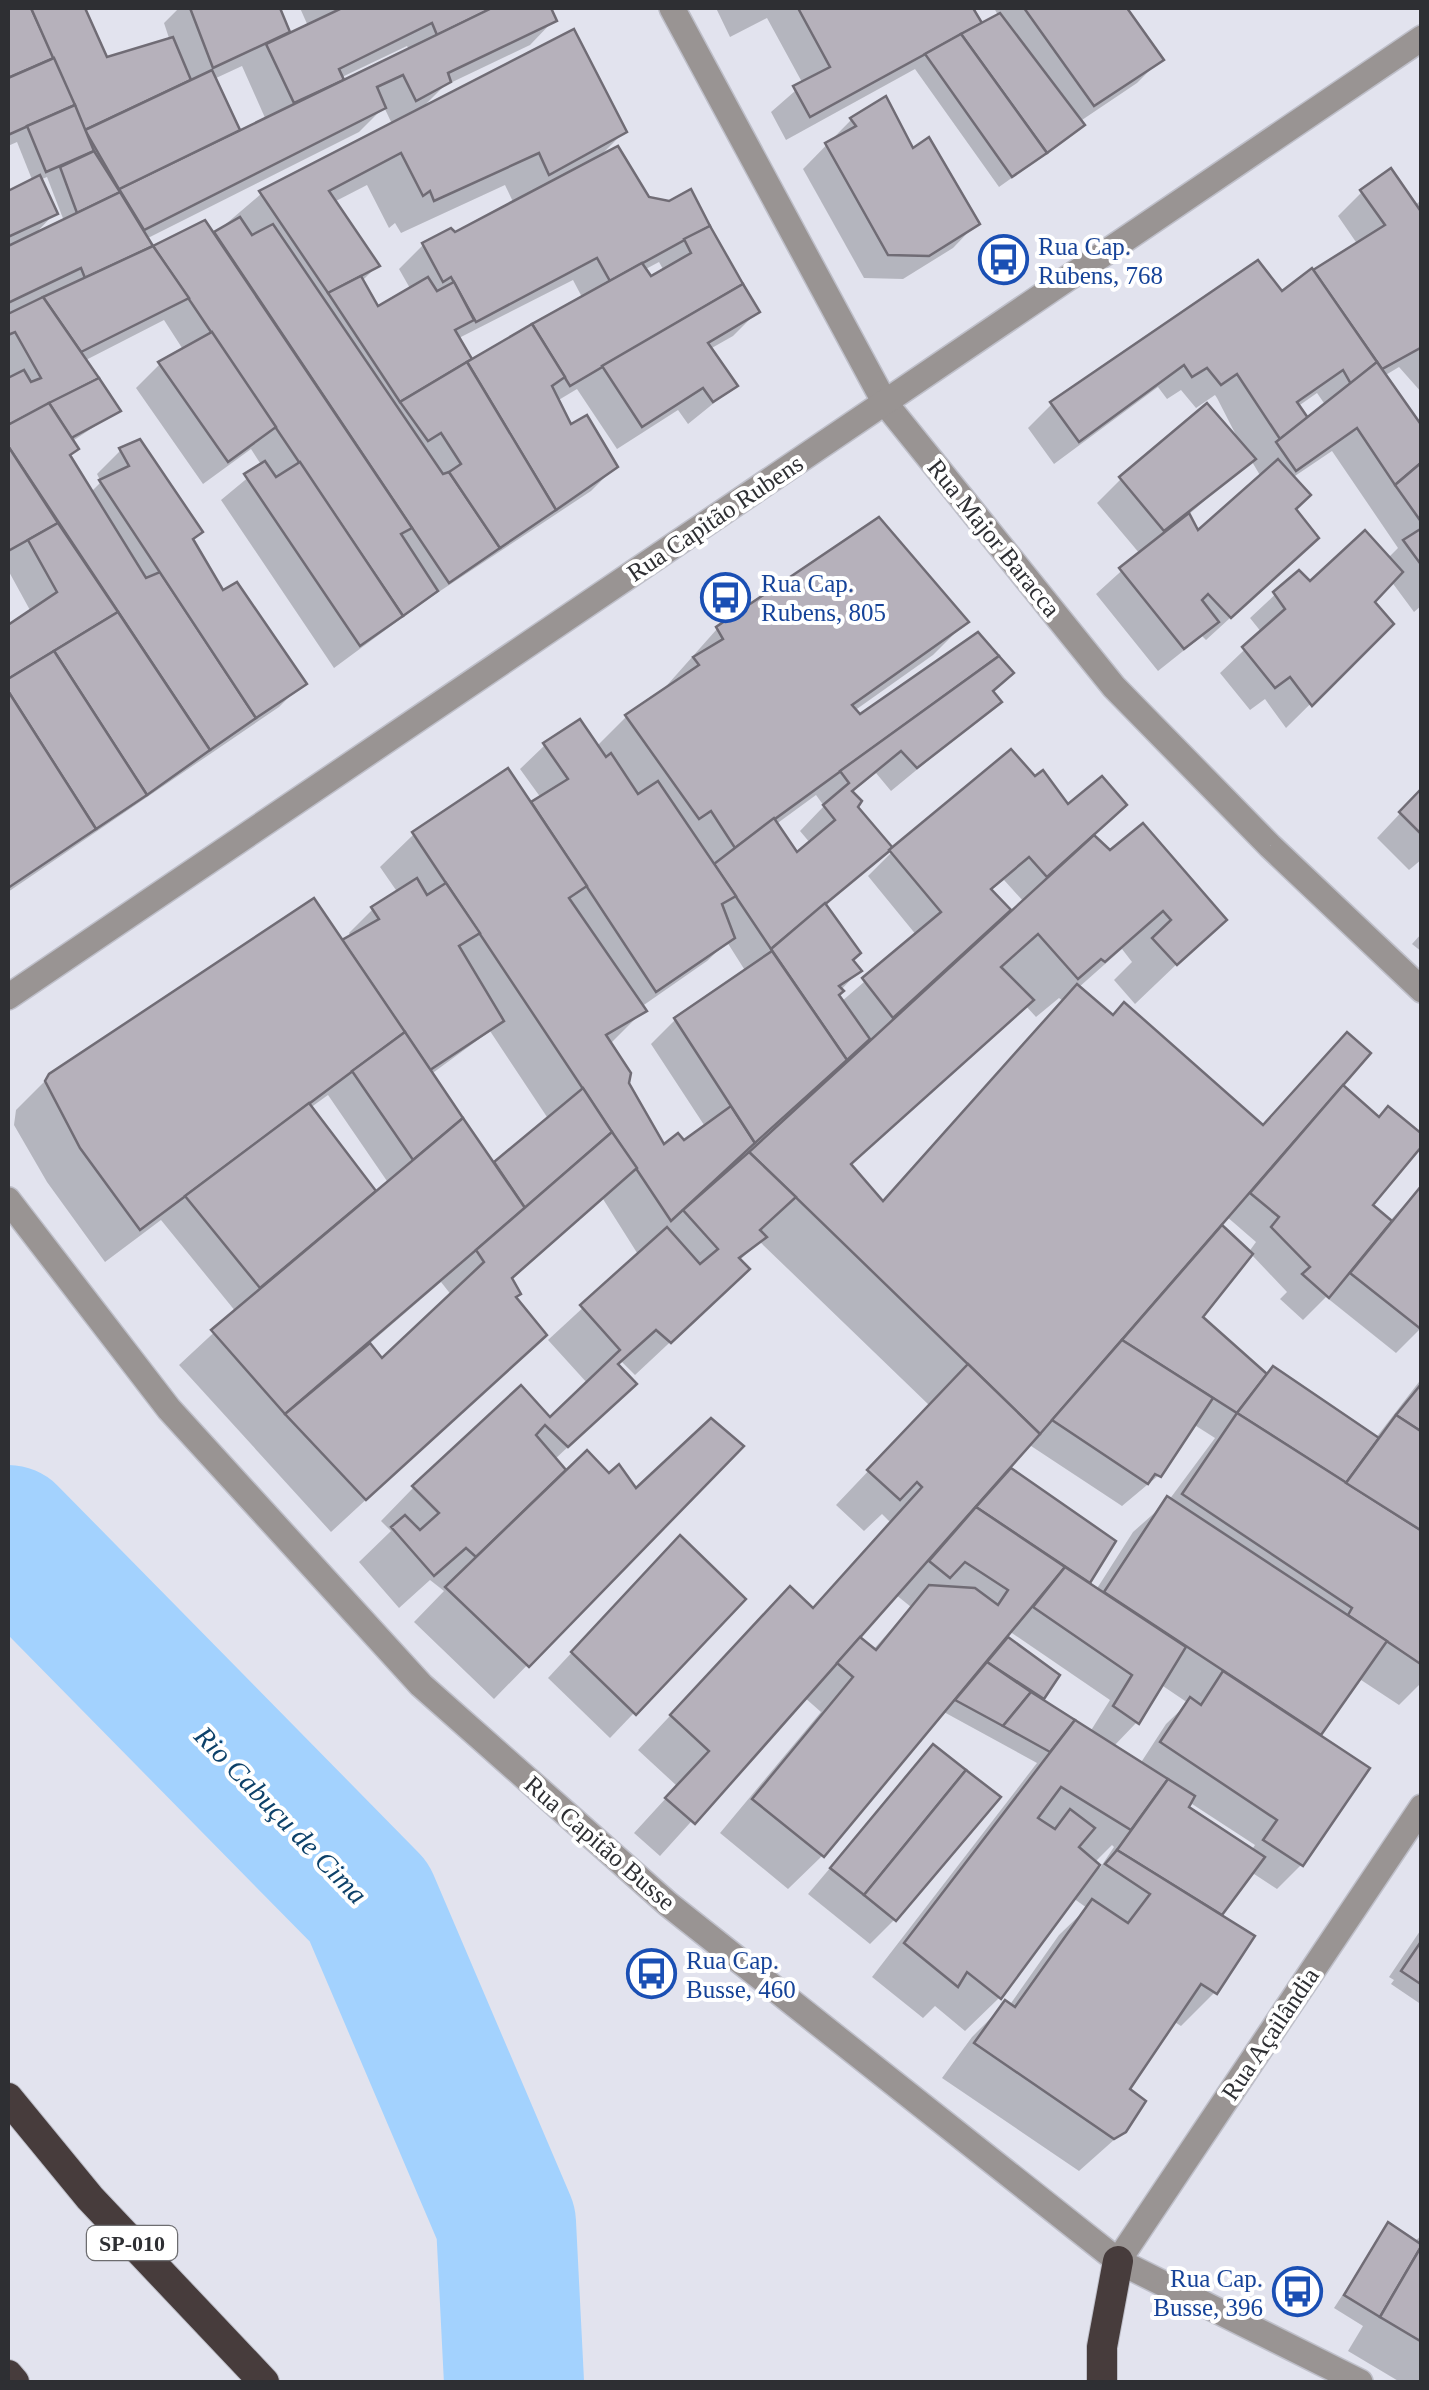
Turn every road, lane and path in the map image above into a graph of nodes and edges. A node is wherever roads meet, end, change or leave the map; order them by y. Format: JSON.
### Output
{"nodes":[{"id":1,"x":672,"y":8,"type":"edge"},
{"id":2,"x":1422,"y":38,"type":"edge"},
{"id":3,"x":885,"y":403,"type":"junction"},
{"id":4,"x":1422,"y":990,"type":"edge"},
{"id":5,"x":8,"y":997,"type":"edge"},
{"id":6,"x":8,"y":1200,"type":"edge"},
{"id":7,"x":1422,"y":1807,"type":"edge"},
{"id":8,"x":8,"y":2098,"type":"edge"},
{"id":9,"x":1118,"y":2261,"type":"junction"},
{"id":10,"x":8,"y":2375,"type":"edge"},
{"id":11,"x":14,"y":2382,"type":"edge"},
{"id":12,"x":264,"y":2382,"type":"edge"},
{"id":13,"x":1102,"y":2382,"type":"edge"},
{"id":14,"x":1360,"y":2382,"type":"edge"}],
"edges":[{"from":1,"to":3,"type":"street","name":"Rua Major Baracca"},
{"from":2,"to":3,"type":"street","name":"Rua Capitão Rubens"},
{"from":3,"to":4,"type":"street","name":"Rua Major Baracca"},
{"from":3,"to":5,"type":"street","name":"Rua Capitão Rubens"},
{"from":6,"to":9,"type":"street","name":"Rua Capitão Busse"},
{"from":7,"to":9,"type":"street","name":"Rua Açailândia"},
{"from":8,"to":12,"type":"highway","number":"SP-010"},
{"from":9,"to":13,"type":"highway"},
{"from":9,"to":14,"type":"street","name":"Rua Capitão Busse"},
{"from":10,"to":11,"type":"highway"}]}
